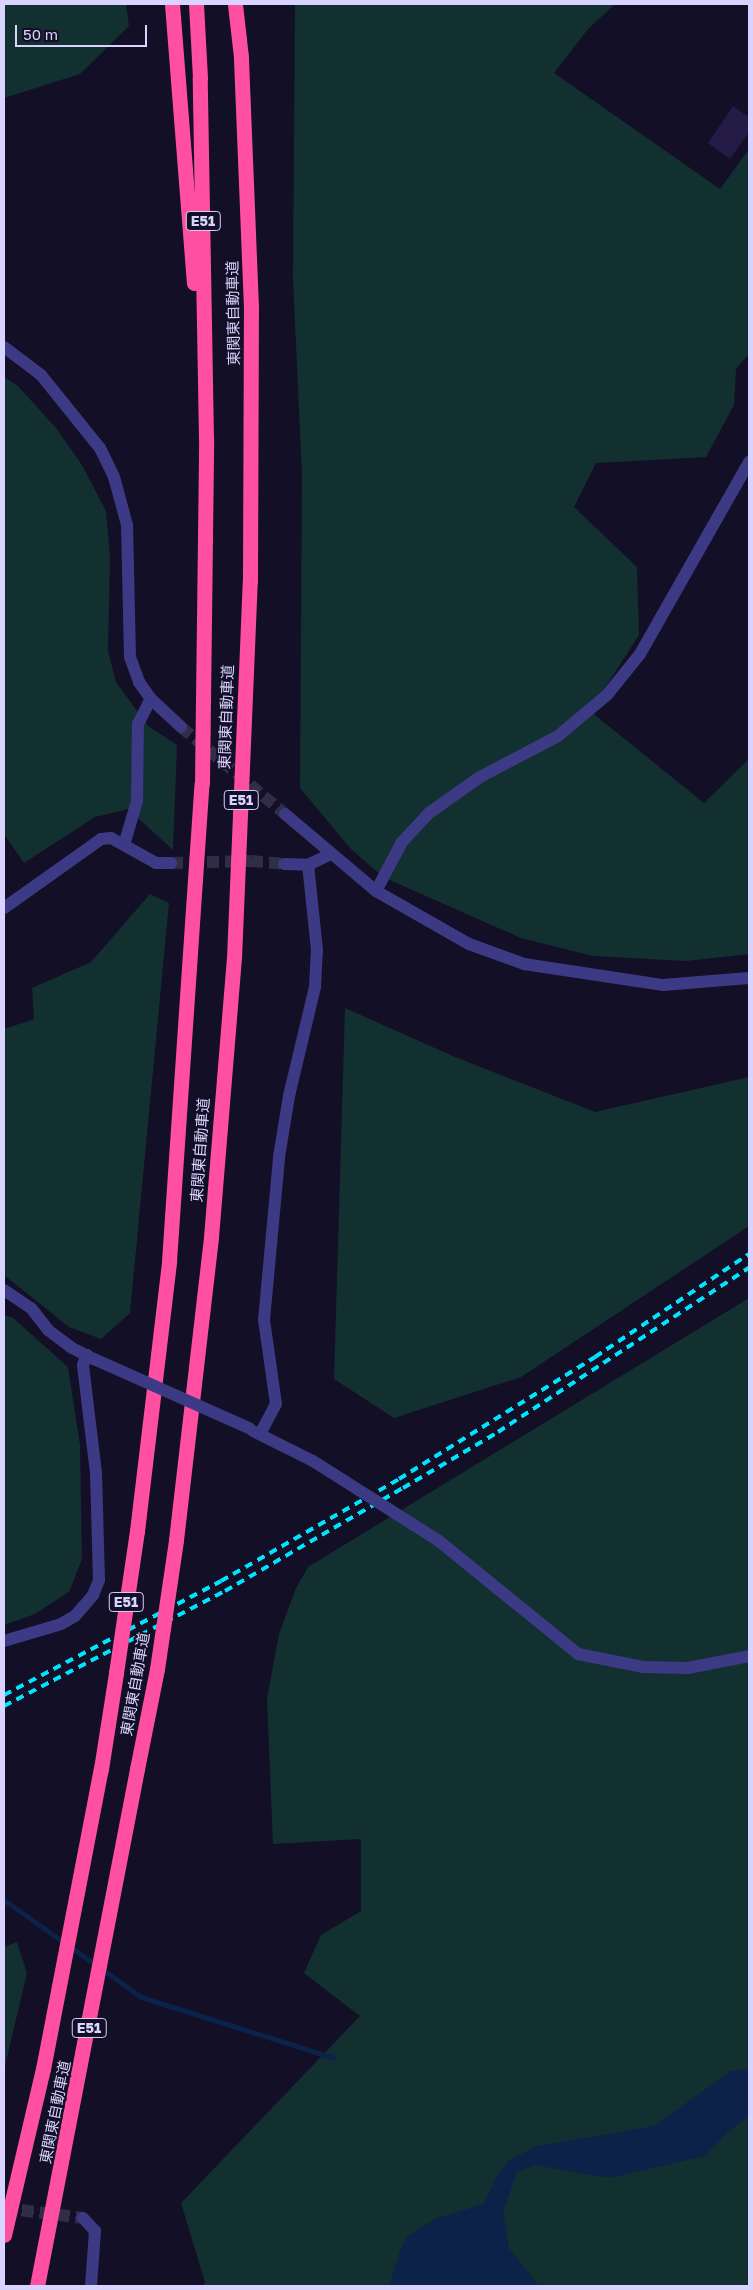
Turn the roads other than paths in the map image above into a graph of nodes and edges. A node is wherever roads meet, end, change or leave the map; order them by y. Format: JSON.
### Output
{"nodes":[{"id":1,"x":172,"y":4,"type":"edge"},
{"id":2,"x":196,"y":4,"type":"edge"},
{"id":3,"x":235,"y":4,"type":"edge"},
{"id":4,"x":240,"y":4,"type":"edge"},
{"id":5,"x":241,"y":57,"type":"junction"},
{"id":6,"x":4,"y":347,"type":"edge"},
{"id":7,"x":206,"y":439,"type":"junction"},
{"id":8,"x":749,"y":462,"type":"edge"},
{"id":9,"x":151,"y":699,"type":"junction"},
{"id":10,"x":181,"y":727,"type":"tunnel mouth"},
{"id":11,"x":285,"y":814,"type":"tunnel mouth"},
{"id":12,"x":124,"y":845,"type":"junction"},
{"id":13,"x":331,"y":854,"type":"junction"},
{"id":14,"x":171,"y":863,"type":"tunnel mouth"},
{"id":15,"x":284,"y":864,"type":"tunnel mouth"},
{"id":16,"x":308,"y":865,"type":"junction"},
{"id":17,"x":376,"y":891,"type":"junction"},
{"id":18,"x":4,"y":908,"type":"edge"},
{"id":19,"x":749,"y":978,"type":"edge"},
{"id":20,"x":4,"y":1290,"type":"edge"},
{"id":21,"x":90,"y":1357,"type":"junction"},
{"id":22,"x":254,"y":1431,"type":"junction"},
{"id":23,"x":4,"y":1641,"type":"edge"},
{"id":24,"x":749,"y":1656,"type":"edge"},
{"id":25,"x":84,"y":2218,"type":"dead end"},
{"id":26,"x":4,"y":2235,"type":"edge"},
{"id":27,"x":37,"y":2286,"type":"edge"},
{"id":28,"x":91,"y":2286,"type":"edge"}],
"edges":[{"from":1,"to":7,"type":"highway"},
{"from":2,"to":7,"type":"highway","name":"東関東自動車道","number":"E51"},
{"from":3,"to":5,"type":"highway","name":"東関東自動車道","number":"E51"},
{"from":4,"to":5,"type":"highway"},
{"from":5,"to":27,"type":"highway","name":"東関東自動車道","number":"E51","bridge":true},
{"from":6,"to":9,"type":"street"},
{"from":7,"to":26,"type":"highway","name":"東関東自動車道","number":"E51","bridge":true},
{"from":8,"to":17,"type":"street"},
{"from":9,"to":10,"type":"street"},
{"from":9,"to":12,"type":"street"},
{"from":11,"to":13,"type":"street"},
{"from":12,"to":14,"type":"street"},
{"from":12,"to":18,"type":"street"},
{"from":13,"to":16,"type":"street"},
{"from":13,"to":17,"type":"street"},
{"from":15,"to":16,"type":"street"},
{"from":16,"to":22,"type":"street"},
{"from":17,"to":19,"type":"street"},
{"from":20,"to":21,"type":"street"},
{"from":21,"to":22,"type":"street","bridge":true},
{"from":21,"to":23,"type":"street"},
{"from":22,"to":24,"type":"street","bridge":true},
{"from":25,"to":28,"type":"street"}]}
